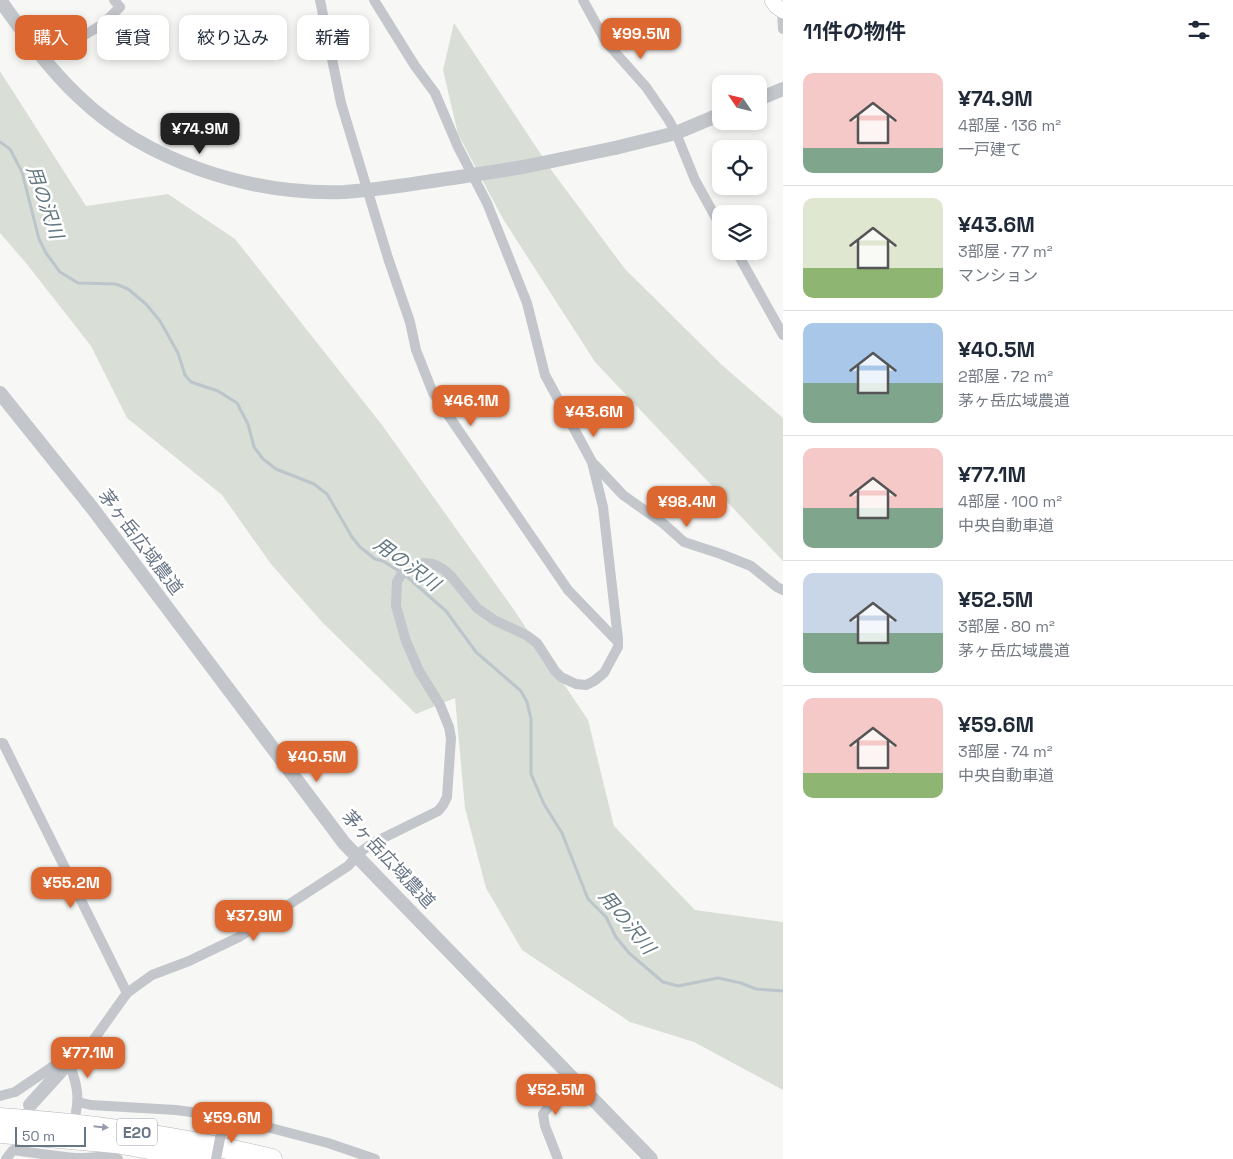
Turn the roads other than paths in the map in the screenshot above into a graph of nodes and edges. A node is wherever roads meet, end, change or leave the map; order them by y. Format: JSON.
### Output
{"nodes":[{"id":1,"x":0,"y":0,"type":"edge"},
{"id":2,"x":114,"y":0,"type":"edge"},
{"id":3,"x":320,"y":0,"type":"edge"},
{"id":4,"x":374,"y":0,"type":"edge"},
{"id":5,"x":583,"y":0,"type":"edge"},
{"id":6,"x":772,"y":0,"type":"edge"},
{"id":7,"x":783,"y":11,"type":"edge"},
{"id":8,"x":15,"y":20,"type":"edge"},
{"id":9,"x":783,"y":29,"type":"edge"},
{"id":10,"x":87,"y":33,"type":"edge"},
{"id":11,"x":45,"y":60,"type":"edge"},
{"id":12,"x":712,"y":118,"type":"edge"},
{"id":13,"x":676,"y":133,"type":"junction"},
{"id":14,"x":368,"y":190,"type":"junction"},
{"id":15,"x":712,"y":211,"type":"edge"},
{"id":16,"x":741,"y":260,"type":"edge"},
{"id":17,"x":783,"y":335,"type":"edge"},
{"id":18,"x":0,"y":393,"type":"edge"},
{"id":19,"x":592,"y":462,"type":"junction"},
{"id":20,"x":783,"y":590,"type":"edge"},
{"id":21,"x":618,"y":642,"type":"junction"},
{"id":22,"x":1,"y":741,"type":"edge"},
{"id":23,"x":357,"y":857,"type":"junction"},
{"id":24,"x":127,"y":993,"type":"junction"},
{"id":25,"x":69,"y":1062,"type":"junction"},
{"id":26,"x":572,"y":1077,"type":"junction"},
{"id":27,"x":0,"y":1096,"type":"edge"},
{"id":28,"x":30,"y":1105,"type":"dead end"},
{"id":29,"x":0,"y":1118,"type":"edge"},
{"id":30,"x":224,"y":1120,"type":"junction"},
{"id":31,"x":0,"y":1133,"type":"edge"},
{"id":32,"x":67,"y":1155,"type":"edge"},
{"id":33,"x":6,"y":1159,"type":"edge"},
{"id":34,"x":118,"y":1159,"type":"edge"},
{"id":35,"x":205,"y":1159,"type":"edge"},
{"id":36,"x":216,"y":1159,"type":"edge"},
{"id":37,"x":272,"y":1159,"type":"edge"},
{"id":38,"x":376,"y":1159,"type":"edge"},
{"id":39,"x":558,"y":1159,"type":"edge"},
{"id":40,"x":651,"y":1159,"type":"edge"}],
"edges":[{"from":1,"to":8,"type":"street"},
{"from":2,"to":10,"type":"street"},
{"from":3,"to":14,"type":"street"},
{"from":4,"to":19,"type":"street"},
{"from":5,"to":13,"type":"street"},
{"from":6,"to":7,"type":"main road"},
{"from":7,"to":9,"type":"street"},
{"from":11,"to":14,"type":"street"},
{"from":12,"to":13,"type":"street"},
{"from":13,"to":14,"type":"street","bridge":true},
{"from":13,"to":15,"type":"street"},
{"from":14,"to":21,"type":"street"},
{"from":16,"to":17,"type":"street"},
{"from":18,"to":23,"type":"street","name":"茅ヶ岳広域農道"},
{"from":19,"to":20,"type":"street"},
{"from":19,"to":21,"type":"street"},
{"from":21,"to":23,"type":"street"},
{"from":22,"to":24,"type":"street"},
{"from":23,"to":24,"type":"street"},
{"from":23,"to":26,"type":"street","name":"茅ヶ岳広域農道"},
{"from":24,"to":25,"type":"street"},
{"from":25,"to":27,"type":"street"},
{"from":25,"to":28,"type":"street"},
{"from":25,"to":30,"type":"street"},
{"from":26,"to":39,"type":"street"},
{"from":26,"to":40,"type":"street","name":"茅ヶ岳広域農道"},
{"from":29,"to":37,"type":"highway","number":"E20","one_way":true},
{"from":30,"to":36,"type":"street","bridge":true},
{"from":30,"to":38,"type":"street"},
{"from":31,"to":35,"type":"highway","number":"E20"},
{"from":32,"to":33,"type":"street"},
{"from":32,"to":34,"type":"street"}]}
